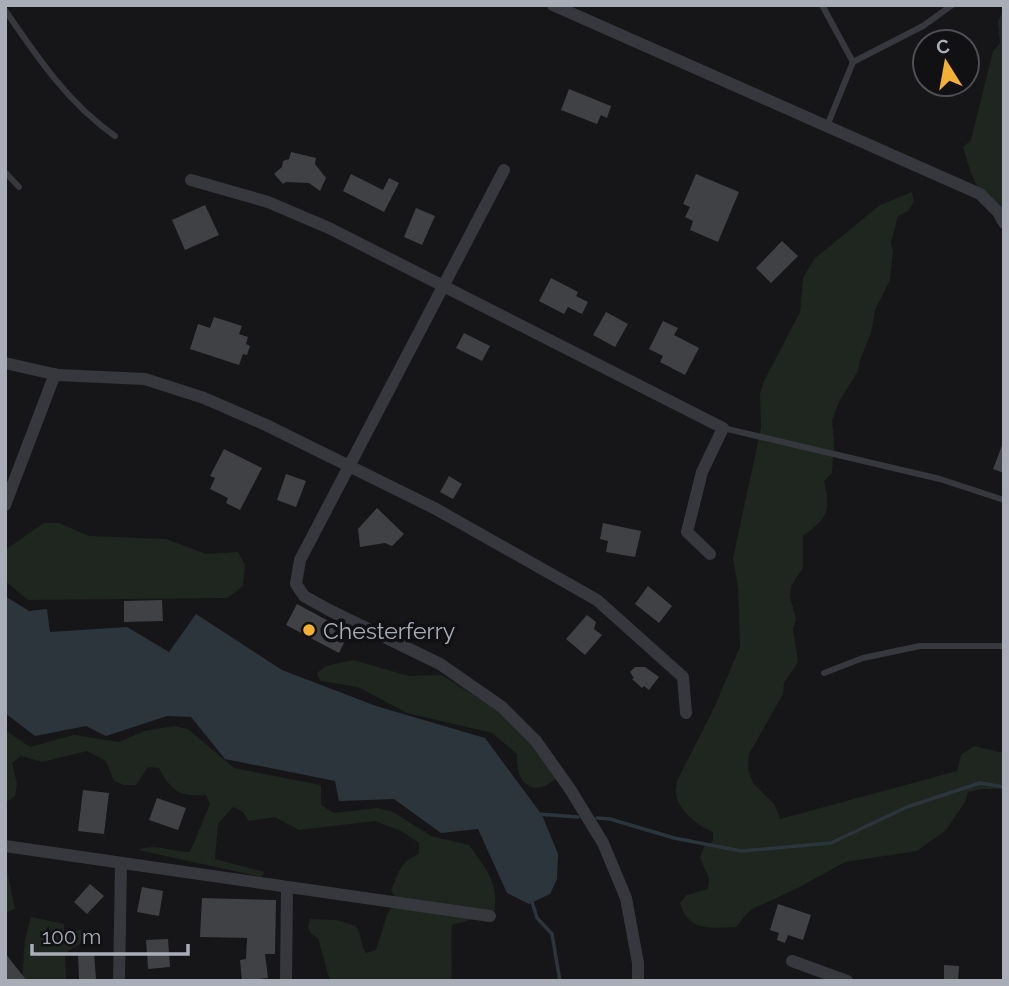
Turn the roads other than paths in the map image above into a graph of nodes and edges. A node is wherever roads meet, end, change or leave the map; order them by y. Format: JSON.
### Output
{"nodes":[{"id":1,"x":553,"y":5,"type":"edge"},
{"id":2,"x":822,"y":5,"type":"edge"},
{"id":3,"x":952,"y":5,"type":"edge"},
{"id":4,"x":5,"y":10,"type":"edge"},
{"id":5,"x":853,"y":62,"type":"junction"},
{"id":6,"x":827,"y":126,"type":"junction"},
{"id":7,"x":115,"y":136,"type":"dead end"},
{"id":8,"x":504,"y":170,"type":"dead end"},
{"id":9,"x":5,"y":172,"type":"edge"},
{"id":10,"x":191,"y":180,"type":"dead end"},
{"id":11,"x":19,"y":187,"type":"dead end"},
{"id":12,"x":1004,"y":223,"type":"edge"},
{"id":13,"x":444,"y":285,"type":"junction"},
{"id":14,"x":5,"y":363,"type":"edge"},
{"id":15,"x":55,"y":374,"type":"junction"},
{"id":16,"x":723,"y":428,"type":"junction"},
{"id":17,"x":349,"y":466,"type":"junction"},
{"id":18,"x":1004,"y":500,"type":"edge"},
{"id":19,"x":5,"y":505,"type":"edge"},
{"id":20,"x":710,"y":554,"type":"dead end"},
{"id":21,"x":1004,"y":646,"type":"edge"},
{"id":22,"x":824,"y":673,"type":"dead end"},
{"id":23,"x":687,"y":713,"type":"dead end"},
{"id":24,"x":5,"y":846,"type":"edge"},
{"id":25,"x":121,"y":864,"type":"junction"},
{"id":26,"x":288,"y":887,"type":"junction"},
{"id":27,"x":490,"y":916,"type":"dead end"},
{"id":28,"x":792,"y":961,"type":"dead end"},
{"id":29,"x":119,"y":981,"type":"edge"},
{"id":30,"x":286,"y":981,"type":"edge"},
{"id":31,"x":638,"y":981,"type":"edge"},
{"id":32,"x":847,"y":981,"type":"edge"}],
"edges":[{"from":1,"to":6,"type":"street"},
{"from":2,"to":5,"type":"lane"},
{"from":3,"to":5,"type":"lane"},
{"from":4,"to":7,"type":"lane"},
{"from":5,"to":6,"type":"lane"},
{"from":6,"to":12,"type":"street"},
{"from":8,"to":13,"type":"street"},
{"from":9,"to":11,"type":"lane"},
{"from":10,"to":13,"type":"street"},
{"from":13,"to":16,"type":"street"},
{"from":13,"to":17,"type":"street"},
{"from":14,"to":15,"type":"street"},
{"from":15,"to":17,"type":"street"},
{"from":15,"to":19,"type":"street"},
{"from":16,"to":18,"type":"lane"},
{"from":16,"to":20,"type":"street"},
{"from":17,"to":23,"type":"street"},
{"from":17,"to":31,"type":"street"},
{"from":21,"to":22,"type":"lane"},
{"from":24,"to":25,"type":"street"},
{"from":25,"to":26,"type":"street"},
{"from":25,"to":29,"type":"street"},
{"from":26,"to":27,"type":"street"},
{"from":26,"to":30,"type":"street"},
{"from":28,"to":32,"type":"street"}]}
